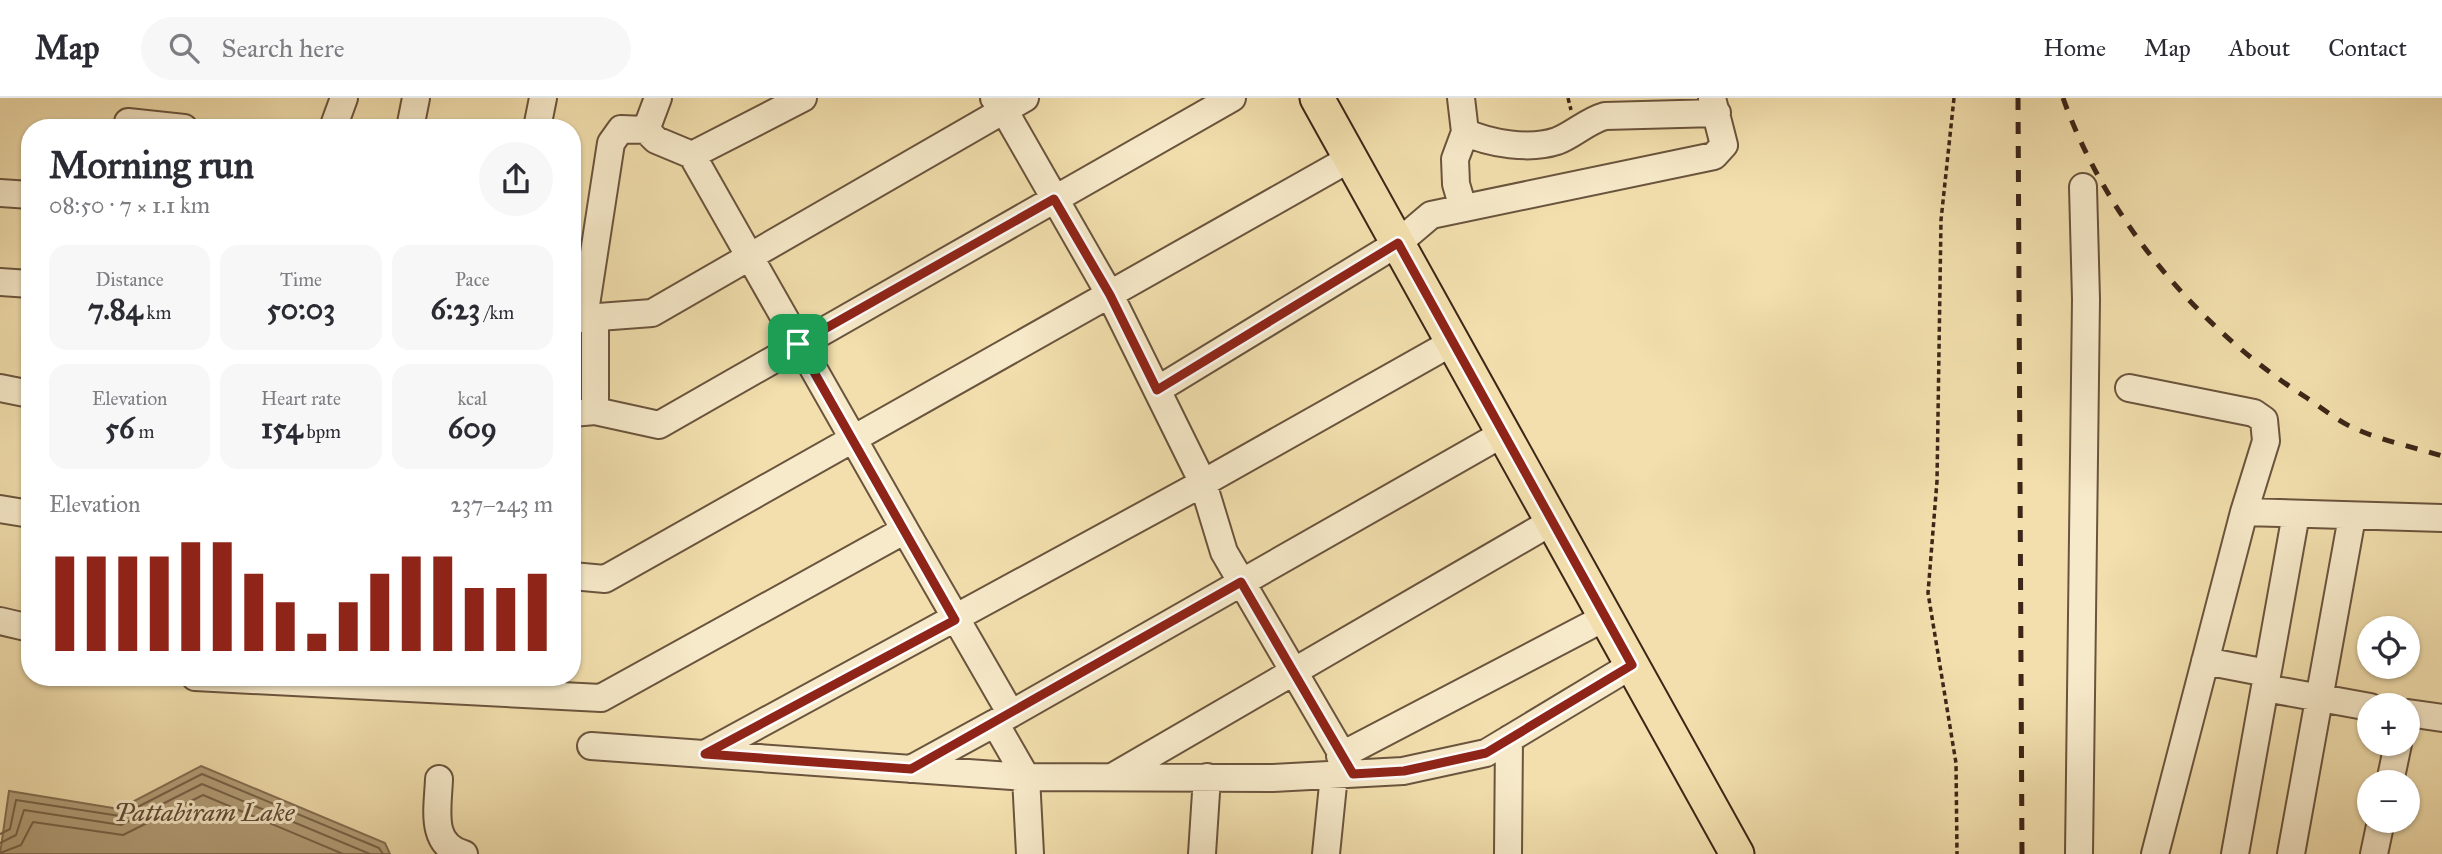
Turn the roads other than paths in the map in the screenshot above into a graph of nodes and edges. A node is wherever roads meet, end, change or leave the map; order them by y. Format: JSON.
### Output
{"nodes":[{"id":1,"x":344,"y":98,"type":"edge"},
{"id":2,"x":416,"y":98,"type":"edge"},
{"id":3,"x":542,"y":98,"type":"edge"},
{"id":4,"x":658,"y":98,"type":"edge"},
{"id":5,"x":803,"y":98,"type":"edge"},
{"id":6,"x":1232,"y":98,"type":"edge"},
{"id":7,"x":1317,"y":98,"type":"edge"},
{"id":8,"x":1461,"y":98,"type":"edge"},
{"id":9,"x":1008,"y":102,"type":"edge"},
{"id":10,"x":1714,"y":106,"type":"edge"},
{"id":11,"x":336,"y":119,"type":"edge"},
{"id":12,"x":412,"y":119,"type":"edge"},
{"id":13,"x":538,"y":119,"type":"edge"},
{"id":14,"x":646,"y":130,"type":"junction"},
{"id":15,"x":1465,"y":132,"type":"junction"},
{"id":16,"x":692,"y":155,"type":"junction"},
{"id":17,"x":1351,"y":158,"type":"junction"},
{"id":18,"x":2083,"y":187,"type":"dead end"},
{"id":19,"x":0,"y":193,"type":"edge"},
{"id":20,"x":21,"y":194,"type":"edge"},
{"id":21,"x":1054,"y":199,"type":"junction"},
{"id":22,"x":1463,"y":208,"type":"junction"},
{"id":23,"x":1398,"y":243,"type":"junction"},
{"id":24,"x":749,"y":258,"type":"junction"},
{"id":25,"x":0,"y":282,"type":"edge"},
{"id":26,"x":21,"y":283,"type":"edge"},
{"id":27,"x":1110,"y":295,"type":"junction"},
{"id":28,"x":584,"y":318,"type":"edge"},
{"id":29,"x":1453,"y":342,"type":"junction"},
{"id":30,"x":798,"y":344,"type":"junction"},
{"id":31,"x":0,"y":388,"type":"edge"},
{"id":32,"x":2129,"y":388,"type":"dead end"},
{"id":33,"x":1157,"y":390,"type":"junction"},
{"id":34,"x":21,"y":392,"type":"edge"},
{"id":35,"x":584,"y":412,"type":"edge"},
{"id":36,"x":1504,"y":433,"type":"junction"},
{"id":37,"x":852,"y":441,"type":"junction"},
{"id":38,"x":1203,"y":483,"type":"junction"},
{"id":39,"x":0,"y":509,"type":"edge"},
{"id":40,"x":21,"y":512,"type":"edge"},
{"id":41,"x":2244,"y":512,"type":"junction"},
{"id":42,"x":2296,"y":514,"type":"junction"},
{"id":43,"x":2352,"y":517,"type":"junction"},
{"id":44,"x":2442,"y":518,"type":"edge"},
{"id":45,"x":1553,"y":521,"type":"junction"},
{"id":46,"x":905,"y":530,"type":"junction"},
{"id":47,"x":581,"y":577,"type":"edge"},
{"id":48,"x":1241,"y":582,"type":"junction"},
{"id":49,"x":1606,"y":617,"type":"junction"},
{"id":50,"x":955,"y":620,"type":"junction"},
{"id":51,"x":0,"y":621,"type":"edge"},
{"id":52,"x":21,"y":626,"type":"edge"},
{"id":53,"x":2205,"y":661,"type":"junction"},
{"id":54,"x":1632,"y":665,"type":"junction"},
{"id":55,"x":1294,"y":670,"type":"junction"},
{"id":56,"x":2266,"y":680,"type":"junction"},
{"id":57,"x":369,"y":686,"type":"edge"},
{"id":58,"x":2319,"y":698,"type":"junction"},
{"id":59,"x":2357,"y":705,"type":"edge"},
{"id":60,"x":2420,"y":715,"type":"edge"},
{"id":61,"x":2442,"y":718,"type":"edge"},
{"id":62,"x":1003,"y":719,"type":"junction"},
{"id":63,"x":1509,"y":739,"type":"junction"},
{"id":64,"x":591,"y":746,"type":"dead end"},
{"id":65,"x":705,"y":754,"type":"junction"},
{"id":66,"x":1342,"y":768,"type":"junction"},
{"id":67,"x":911,"y":769,"type":"junction"},
{"id":68,"x":1114,"y":776,"type":"junction"},
{"id":69,"x":1026,"y":777,"type":"junction"},
{"id":70,"x":1207,"y":777,"type":"junction"},
{"id":71,"x":439,"y":779,"type":"dead end"},
{"id":72,"x":2378,"y":833,"type":"edge"},
{"id":73,"x":464,"y":854,"type":"edge"},
{"id":74,"x":1030,"y":854,"type":"edge"},
{"id":75,"x":1202,"y":854,"type":"edge"},
{"id":76,"x":1326,"y":854,"type":"edge"},
{"id":77,"x":1508,"y":854,"type":"edge"},
{"id":78,"x":1738,"y":854,"type":"edge"},
{"id":79,"x":2079,"y":854,"type":"edge"},
{"id":80,"x":2155,"y":854,"type":"edge"},
{"id":81,"x":2235,"y":854,"type":"edge"},
{"id":82,"x":2291,"y":854,"type":"edge"},
{"id":83,"x":2374,"y":854,"type":"edge"}],
"edges":[{"from":1,"to":11,"type":"street"},
{"from":2,"to":12,"type":"street"},
{"from":3,"to":13,"type":"street"},
{"from":4,"to":14,"type":"street"},
{"from":5,"to":16,"type":"street"},
{"from":6,"to":21,"type":"street"},
{"from":7,"to":17,"type":"main road"},
{"from":8,"to":15,"type":"street"},
{"from":9,"to":21,"type":"street"},
{"from":9,"to":24,"type":"street"},
{"from":10,"to":15,"type":"street"},
{"from":10,"to":22,"type":"street"},
{"from":14,"to":16,"type":"street"},
{"from":14,"to":28,"type":"street"},
{"from":15,"to":22,"type":"street"},
{"from":16,"to":24,"type":"street"},
{"from":17,"to":23,"type":"main road"},
{"from":17,"to":27,"type":"street"},
{"from":18,"to":79,"type":"street"},
{"from":19,"to":20,"type":"street"},
{"from":21,"to":27,"type":"street"},
{"from":21,"to":30,"type":"street"},
{"from":22,"to":23,"type":"street"},
{"from":23,"to":29,"type":"main road"},
{"from":23,"to":33,"type":"street"},
{"from":24,"to":28,"type":"street"},
{"from":24,"to":30,"type":"street"},
{"from":25,"to":26,"type":"street"},
{"from":27,"to":33,"type":"street"},
{"from":27,"to":37,"type":"street"},
{"from":28,"to":35,"type":"street"},
{"from":29,"to":36,"type":"main road"},
{"from":29,"to":38,"type":"street"},
{"from":30,"to":35,"type":"street"},
{"from":30,"to":37,"type":"street"},
{"from":31,"to":34,"type":"street"},
{"from":32,"to":41,"type":"street"},
{"from":33,"to":38,"type":"street"},
{"from":36,"to":45,"type":"main road"},
{"from":36,"to":48,"type":"street"},
{"from":37,"to":46,"type":"street"},
{"from":37,"to":47,"type":"street"},
{"from":38,"to":48,"type":"street"},
{"from":38,"to":50,"type":"street"},
{"from":39,"to":40,"type":"street"},
{"from":41,"to":42,"type":"street"},
{"from":41,"to":53,"type":"street"},
{"from":42,"to":43,"type":"street"},
{"from":42,"to":56,"type":"street"},
{"from":43,"to":44,"type":"street"},
{"from":43,"to":58,"type":"street"},
{"from":45,"to":49,"type":"main road"},
{"from":45,"to":55,"type":"street"},
{"from":46,"to":50,"type":"street"},
{"from":46,"to":57,"type":"street"},
{"from":48,"to":55,"type":"street"},
{"from":48,"to":62,"type":"street"},
{"from":49,"to":54,"type":"main road"},
{"from":49,"to":66,"type":"street"},
{"from":50,"to":62,"type":"street"},
{"from":50,"to":65,"type":"street"},
{"from":51,"to":52,"type":"street"},
{"from":53,"to":56,"type":"street"},
{"from":53,"to":80,"type":"street"},
{"from":54,"to":63,"type":"street"},
{"from":54,"to":78,"type":"main road"},
{"from":55,"to":66,"type":"street"},
{"from":55,"to":68,"type":"street"},
{"from":56,"to":58,"type":"street"},
{"from":56,"to":81,"type":"street"},
{"from":58,"to":59,"type":"street"},
{"from":58,"to":82,"type":"street"},
{"from":60,"to":61,"type":"street"},
{"from":62,"to":67,"type":"street"},
{"from":62,"to":69,"type":"street"},
{"from":63,"to":66,"type":"street"},
{"from":63,"to":77,"type":"street"},
{"from":64,"to":65,"type":"street"},
{"from":65,"to":67,"type":"street"},
{"from":66,"to":70,"type":"street"},
{"from":66,"to":76,"type":"street"},
{"from":67,"to":69,"type":"street"},
{"from":68,"to":69,"type":"street"},
{"from":68,"to":70,"type":"street"},
{"from":69,"to":74,"type":"street"},
{"from":70,"to":75,"type":"street"},
{"from":71,"to":73,"type":"street"},
{"from":72,"to":83,"type":"street"}]}
